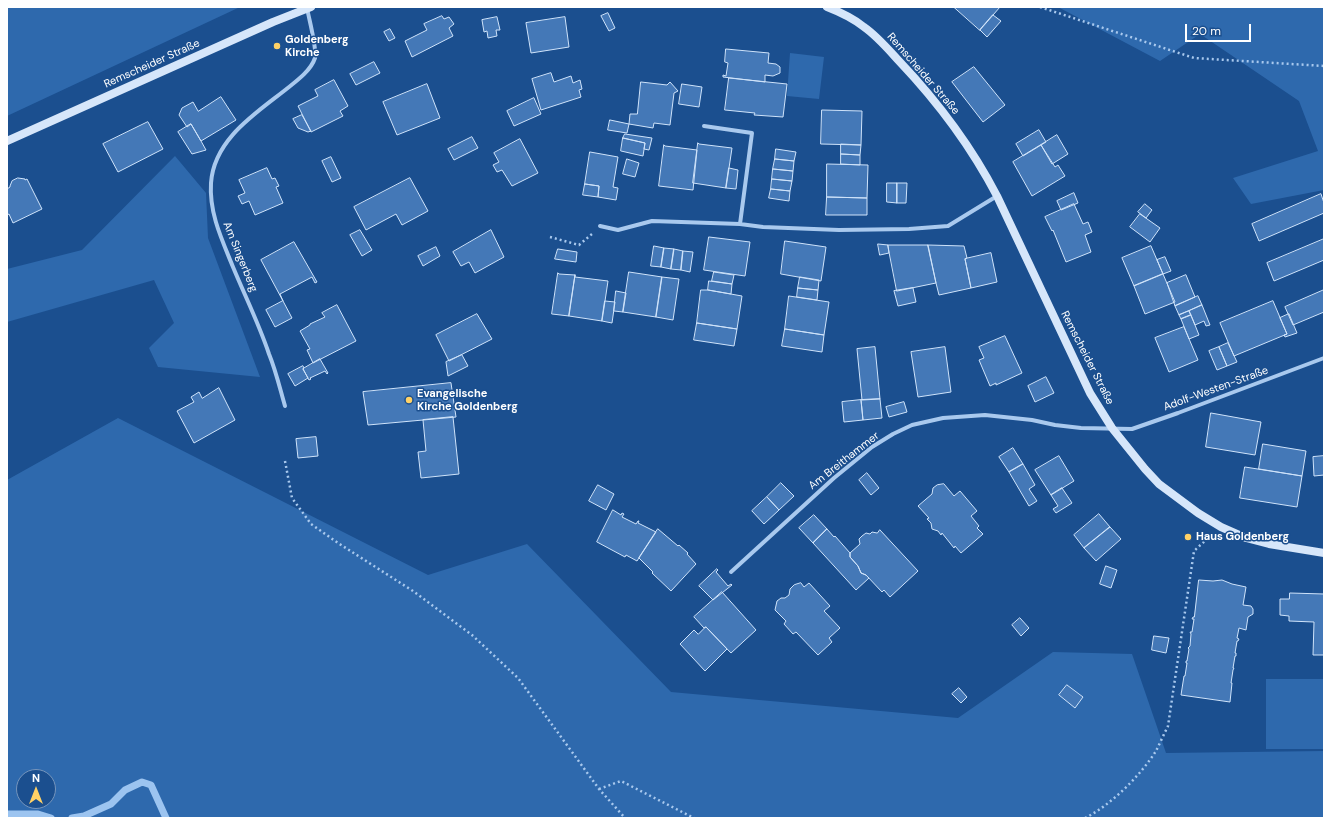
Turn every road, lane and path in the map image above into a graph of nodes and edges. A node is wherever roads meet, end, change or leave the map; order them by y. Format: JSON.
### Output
{"nodes":[{"id":1,"x":308,"y":7,"type":"edge"},
{"id":2,"x":827,"y":7,"type":"edge"},
{"id":3,"x":1040,"y":7,"type":"edge"},
{"id":4,"x":1324,"y":66,"type":"edge"},
{"id":5,"x":704,"y":126,"type":"dead end"},
{"id":6,"x":7,"y":141,"type":"edge"},
{"id":7,"x":996,"y":196,"type":"junction"},
{"id":8,"x":740,"y":224,"type":"junction"},
{"id":9,"x":600,"y":226,"type":"joint"},
{"id":10,"x":550,"y":237,"type":"dead end"},
{"id":11,"x":1324,"y":358,"type":"edge"},
{"id":12,"x":285,"y":406,"type":"dead end"},
{"id":13,"x":1112,"y":428,"type":"junction"},
{"id":14,"x":285,"y":461,"type":"dead end"},
{"id":15,"x":1221,"y":526,"type":"junction"},
{"id":16,"x":1324,"y":553,"type":"edge"},
{"id":17,"x":731,"y":572,"type":"dead end"},
{"id":18,"x":599,"y":789,"type":"junction"},
{"id":19,"x":625,"y":818,"type":"edge"},
{"id":20,"x":694,"y":818,"type":"edge"},
{"id":21,"x":1085,"y":818,"type":"edge"}],
"edges":[{"from":1,"to":6,"type":"main road","name":"Remscheider Straße"},
{"from":1,"to":12,"type":"street","name":"Am Singerberg"},
{"from":2,"to":7,"type":"main road","name":"Remscheider Straße"},
{"from":3,"to":4,"type":"path"},
{"from":5,"to":8,"type":"street"},
{"from":7,"to":8,"type":"street"},
{"from":7,"to":13,"type":"main road","name":"Remscheider Straße"},
{"from":8,"to":9,"type":"street"},
{"from":9,"to":10,"type":"path"},
{"from":11,"to":13,"type":"street","name":"Adolf-Westen-Straße"},
{"from":13,"to":15,"type":"main road","name":"Remscheider Straße"},
{"from":13,"to":17,"type":"street","name":"Am Breithammer"},
{"from":14,"to":18,"type":"path"},
{"from":15,"to":16,"type":"main road","name":"Remscheider Straße"},
{"from":15,"to":21,"type":"path"},
{"from":18,"to":19,"type":"path"},
{"from":18,"to":20,"type":"path"}]}
